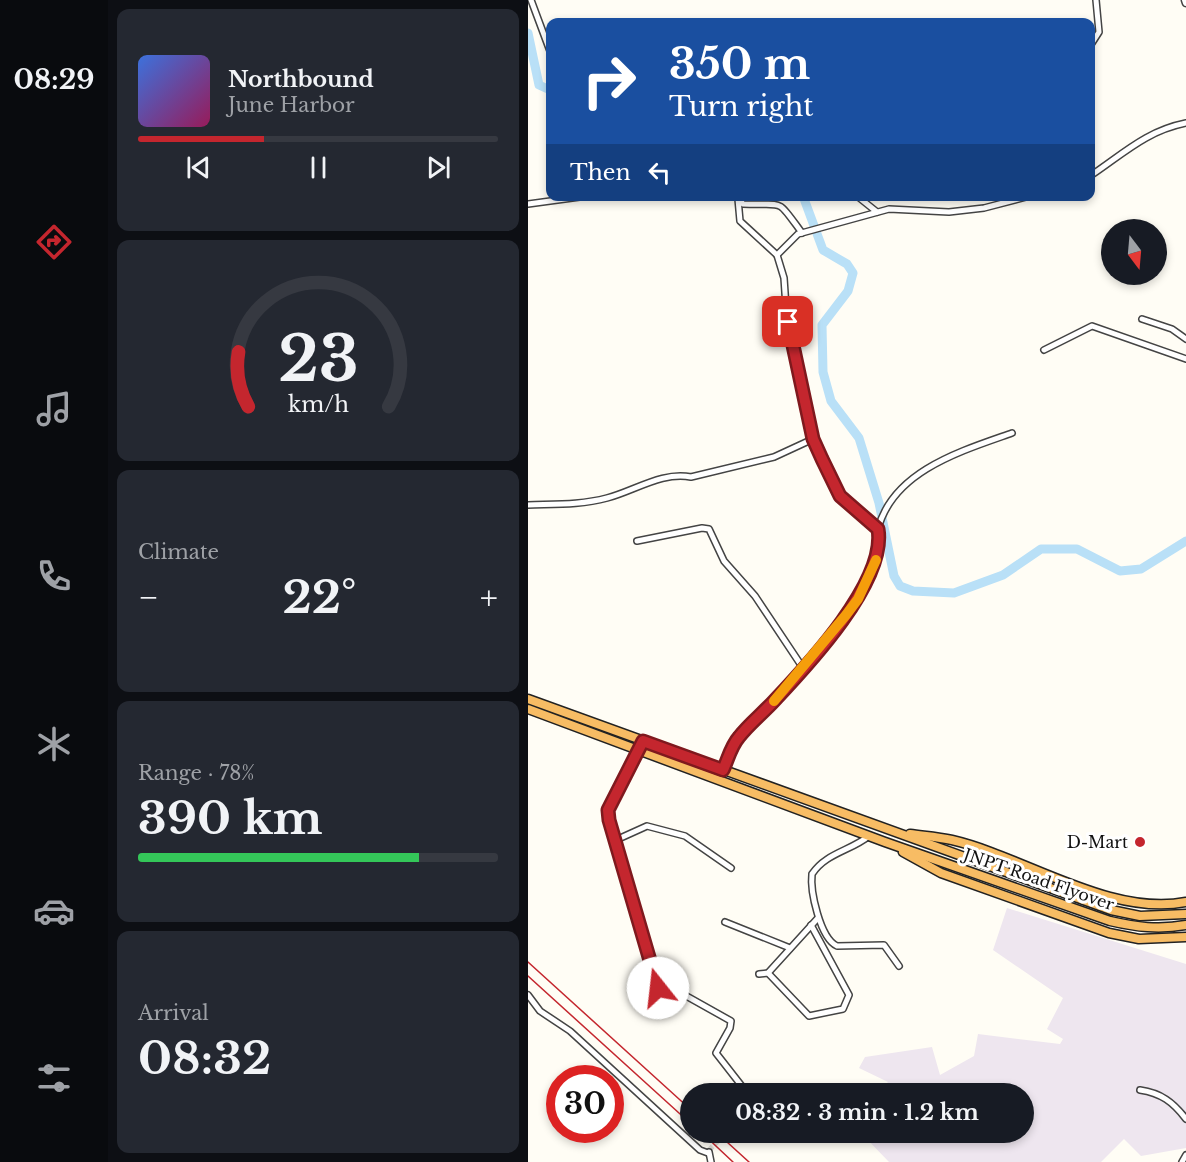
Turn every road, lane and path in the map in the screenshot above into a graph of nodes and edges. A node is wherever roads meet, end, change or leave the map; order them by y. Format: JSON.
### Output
{"nodes":[{"id":1,"x":531,"y":0,"type":"edge"},
{"id":2,"x":1096,"y":0,"type":"edge"},
{"id":3,"x":1095,"y":38,"type":"edge"},
{"id":4,"x":546,"y":40,"type":"edge"},
{"id":5,"x":1186,"y":123,"type":"edge"},
{"id":6,"x":1095,"y":172,"type":"edge"},
{"id":7,"x":550,"y":201,"type":"edge"},
{"id":8,"x":737,"y":201,"type":"edge"},
{"id":9,"x":741,"y":201,"type":"edge"},
{"id":10,"x":863,"y":201,"type":"edge"},
{"id":11,"x":1011,"y":201,"type":"edge"},
{"id":12,"x":528,"y":204,"type":"edge"},
{"id":13,"x":877,"y":212,"type":"junction"},
{"id":14,"x":804,"y":232,"type":"junction"},
{"id":15,"x":777,"y":255,"type":"junction"},
{"id":16,"x":1142,"y":319,"type":"dead end"},
{"id":17,"x":1186,"y":339,"type":"edge"},
{"id":18,"x":1044,"y":350,"type":"dead end"},
{"id":19,"x":1186,"y":359,"type":"edge"},
{"id":20,"x":1012,"y":433,"type":"dead end"},
{"id":21,"x":813,"y":439,"type":"junction"},
{"id":22,"x":528,"y":505,"type":"edge"},
{"id":23,"x":878,"y":527,"type":"junction"},
{"id":24,"x":637,"y":541,"type":"dead end"},
{"id":25,"x":803,"y":668,"type":"junction"},
{"id":26,"x":528,"y":699,"type":"edge"},
{"id":27,"x":528,"y":710,"type":"edge"},
{"id":28,"x":643,"y":741,"type":"junction"},
{"id":29,"x":640,"y":751,"type":"junction"},
{"id":30,"x":723,"y":770,"type":"junction"},
{"id":31,"x":889,"y":830,"type":"junction"},
{"id":32,"x":869,"y":836,"type":"junction"},
{"id":33,"x":616,"y":840,"type":"junction"},
{"id":34,"x":885,"y":842,"type":"junction"},
{"id":35,"x":731,"y":868,"type":"dead end"},
{"id":36,"x":1186,"y":904,"type":"edge"},
{"id":37,"x":1186,"y":914,"type":"edge"},
{"id":38,"x":818,"y":918,"type":"junction"},
{"id":39,"x":725,"y":922,"type":"dead end"},
{"id":40,"x":1186,"y":925,"type":"edge"},
{"id":41,"x":811,"y":926,"type":"junction"},
{"id":42,"x":1186,"y":937,"type":"edge"},
{"id":43,"x":1169,"y":940,"type":"junction"},
{"id":44,"x":1186,"y":945,"type":"edge"},
{"id":45,"x":790,"y":948,"type":"junction"},
{"id":46,"x":899,"y":966,"type":"dead end"},
{"id":47,"x":768,"y":973,"type":"junction"},
{"id":48,"x":759,"y":974,"type":"dead end"},
{"id":49,"x":528,"y":995,"type":"edge"},
{"id":50,"x":742,"y":1083,"type":"edge"},
{"id":51,"x":1140,"y":1090,"type":"dead end"},
{"id":52,"x":1186,"y":1119,"type":"edge"},
{"id":53,"x":1186,"y":1155,"type":"edge"},
{"id":54,"x":711,"y":1162,"type":"edge"},
{"id":55,"x":1182,"y":1162,"type":"edge"}],
"edges":[{"from":1,"to":4,"type":"street"},
{"from":2,"to":3,"type":"street"},
{"from":5,"to":6,"type":"street"},
{"from":7,"to":12,"type":"street"},
{"from":8,"to":15,"type":"street"},
{"from":9,"to":14,"type":"street"},
{"from":10,"to":13,"type":"street"},
{"from":11,"to":13,"type":"street"},
{"from":13,"to":14,"type":"street"},
{"from":14,"to":15,"type":"street"},
{"from":15,"to":21,"type":"street"},
{"from":16,"to":17,"type":"street"},
{"from":18,"to":19,"type":"street"},
{"from":20,"to":23,"type":"street"},
{"from":21,"to":22,"type":"street"},
{"from":21,"to":23,"type":"street"},
{"from":23,"to":25,"type":"street"},
{"from":24,"to":25,"type":"street"},
{"from":25,"to":30,"type":"street"},
{"from":26,"to":28,"type":"highway"},
{"from":27,"to":29,"type":"highway"},
{"from":28,"to":29,"type":"street"},
{"from":28,"to":30,"type":"highway"},
{"from":29,"to":32,"type":"highway"},
{"from":29,"to":33,"type":"street"},
{"from":30,"to":31,"type":"highway"},
{"from":31,"to":36,"type":"highway"},
{"from":31,"to":37,"type":"highway","name":"JNPT Road Flyover"},
{"from":32,"to":34,"type":"highway"},
{"from":32,"to":38,"type":"street"},
{"from":33,"to":35,"type":"street"},
{"from":33,"to":50,"type":"street"},
{"from":34,"to":40,"type":"highway","name":"JNPT Road Flyover"},
{"from":34,"to":43,"type":"highway"},
{"from":38,"to":41,"type":"street"},
{"from":38,"to":46,"type":"street"},
{"from":39,"to":45,"type":"street"},
{"from":41,"to":45,"type":"street"},
{"from":41,"to":47,"type":"street"},
{"from":42,"to":43,"type":"highway"},
{"from":43,"to":44,"type":"highway"},
{"from":45,"to":47,"type":"street"},
{"from":47,"to":48,"type":"street"},
{"from":49,"to":54,"type":"street"},
{"from":51,"to":52,"type":"street"},
{"from":53,"to":55,"type":"street"}]}
